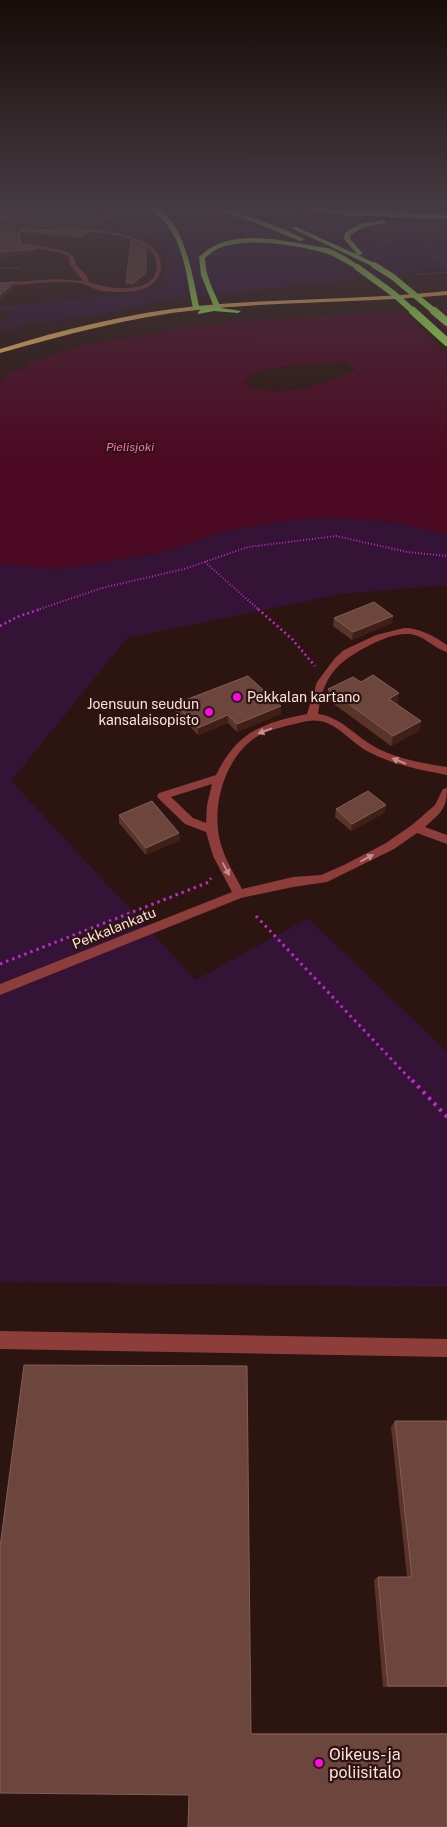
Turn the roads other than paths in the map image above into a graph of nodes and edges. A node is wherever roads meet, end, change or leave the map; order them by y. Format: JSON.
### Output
{"nodes":[{"id":1,"x":194,"y":291,"type":"edge"},
{"id":2,"x":210,"y":291,"type":"edge"},
{"id":3,"x":390,"y":291,"type":"edge"},
{"id":4,"x":411,"y":291,"type":"edge"},
{"id":5,"x":447,"y":292,"type":"edge"},
{"id":6,"x":447,"y":299,"type":"edge"},
{"id":7,"x":216,"y":308,"type":"junction"},
{"id":8,"x":198,"y":310,"type":"junction"},
{"id":9,"x":238,"y":310,"type":"junction"},
{"id":10,"x":447,"y":322,"type":"edge"},
{"id":11,"x":447,"y":342,"type":"edge"},
{"id":12,"x":0,"y":351,"type":"edge"},
{"id":13,"x":447,"y":649,"type":"edge"},
{"id":14,"x":312,"y":716,"type":"junction"},
{"id":15,"x":447,"y":771,"type":"edge"},
{"id":16,"x":219,"y":778,"type":"junction"},
{"id":17,"x":447,"y":792,"type":"edge"},
{"id":18,"x":416,"y":828,"type":"junction"},
{"id":19,"x":212,"y":830,"type":"junction"},
{"id":20,"x":447,"y":840,"type":"edge"},
{"id":21,"x":239,"y":894,"type":"junction"},
{"id":22,"x":0,"y":990,"type":"edge"},
{"id":23,"x":0,"y":1340,"type":"edge"},
{"id":24,"x":447,"y":1348,"type":"edge"}],
"edges":[{"from":1,"to":8,"type":"highway"},
{"from":2,"to":7,"type":"highway"},
{"from":3,"to":11,"type":"highway","bridge":true},
{"from":4,"to":10,"type":"highway","bridge":true},
{"from":5,"to":7,"type":"main road"},
{"from":6,"to":9,"type":"main road"},
{"from":7,"to":8,"type":"highway"},
{"from":7,"to":9,"type":"highway"},
{"from":8,"to":9,"type":"main road"},
{"from":8,"to":12,"type":"main road"},
{"from":13,"to":14,"type":"street"},
{"from":15,"to":14,"type":"street","one_way":true},
{"from":14,"to":16,"type":"street","one_way":true},
{"from":16,"to":19,"type":"street"},
{"from":16,"to":19,"type":"street"},
{"from":17,"to":18,"type":"street","name":"Pekkalankatu"},
{"from":18,"to":20,"type":"street"},
{"from":21,"to":18,"type":"street","name":"Pekkalankatu","one_way":true},
{"from":19,"to":21,"type":"street","one_way":true},
{"from":21,"to":22,"type":"street","name":"Pekkalankatu"},
{"from":23,"to":24,"type":"street"}]}
